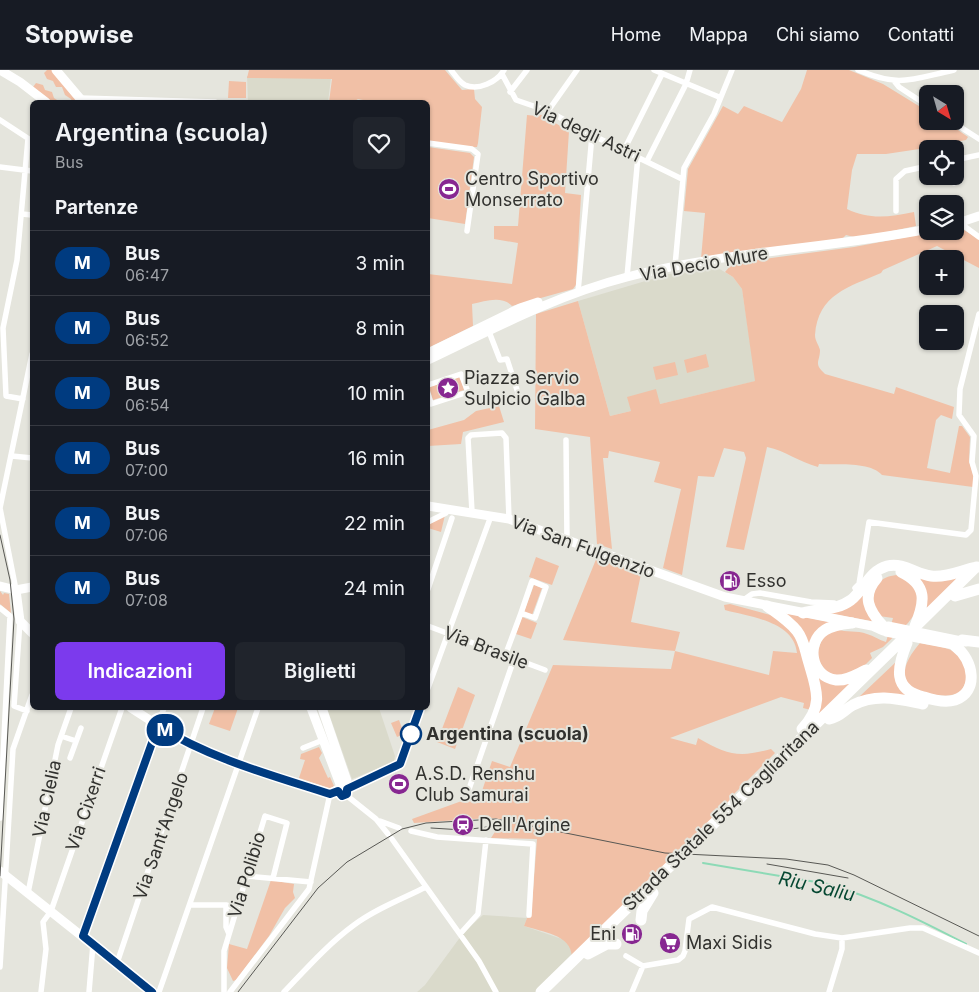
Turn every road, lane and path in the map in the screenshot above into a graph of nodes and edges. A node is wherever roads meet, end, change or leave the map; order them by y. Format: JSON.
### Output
{"nodes":[{"id":1,"x":0,"y":70,"type":"edge"},
{"id":2,"x":56,"y":70,"type":"edge"},
{"id":3,"x":451,"y":70,"type":"edge"},
{"id":4,"x":527,"y":70,"type":"edge"},
{"id":5,"x":577,"y":70,"type":"edge"},
{"id":6,"x":655,"y":70,"type":"edge"},
{"id":7,"x":690,"y":70,"type":"edge"},
{"id":8,"x":732,"y":70,"type":"edge"},
{"id":9,"x":858,"y":70,"type":"edge"},
{"id":10,"x":876,"y":70,"type":"edge"},
{"id":11,"x":950,"y":70,"type":"edge"},
{"id":12,"x":503,"y":72,"type":"edge"},
{"id":13,"x":662,"y":74,"type":"junction"},
{"id":14,"x":876,"y":78,"type":"junction"},
{"id":15,"x":895,"y":82,"type":"junction"},
{"id":16,"x":686,"y":84,"type":"junction"},
{"id":17,"x":510,"y":92,"type":"junction"},
{"id":18,"x":719,"y":98,"type":"junction"},
{"id":19,"x":43,"y":100,"type":"edge"},
{"id":20,"x":82,"y":100,"type":"edge"},
{"id":21,"x":121,"y":100,"type":"edge"},
{"id":22,"x":919,"y":100,"type":"edge"},
{"id":23,"x":548,"y":111,"type":"junction"},
{"id":24,"x":0,"y":120,"type":"edge"},
{"id":25,"x":964,"y":129,"type":"edge"},
{"id":26,"x":592,"y":135,"type":"junction"},
{"id":27,"x":979,"y":139,"type":"edge"},
{"id":28,"x":30,"y":140,"type":"edge"},
{"id":29,"x":430,"y":143,"type":"edge"},
{"id":30,"x":624,"y":150,"type":"junction"},
{"id":31,"x":979,"y":155,"type":"edge"},
{"id":32,"x":638,"y":156,"type":"junction"},
{"id":33,"x":964,"y":158,"type":"edge"},
{"id":34,"x":646,"y":161,"type":"junction"},
{"id":35,"x":0,"y":167,"type":"edge"},
{"id":36,"x":919,"y":168,"type":"edge"},
{"id":37,"x":25,"y":170,"type":"junction"},
{"id":38,"x":30,"y":171,"type":"edge"},
{"id":39,"x":682,"y":179,"type":"junction"},
{"id":40,"x":896,"y":211,"type":"dead end"},
{"id":41,"x":22,"y":214,"type":"junction"},
{"id":42,"x":30,"y":215,"type":"edge"},
{"id":43,"x":979,"y":216,"type":"edge"},
{"id":44,"x":964,"y":221,"type":"edge"},
{"id":45,"x":964,"y":227,"type":"edge"},
{"id":46,"x":919,"y":230,"type":"edge"},
{"id":47,"x":467,"y":231,"type":"dead end"},
{"id":48,"x":979,"y":237,"type":"edge"},
{"id":49,"x":675,"y":266,"type":"junction"},
{"id":50,"x":627,"y":277,"type":"junction"},
{"id":51,"x":578,"y":292,"type":"junction"},
{"id":52,"x":979,"y":314,"type":"edge"},
{"id":53,"x":1,"y":327,"type":"edge"},
{"id":54,"x":487,"y":328,"type":"junction"},
{"id":55,"x":430,"y":352,"type":"edge"},
{"id":56,"x":430,"y":359,"type":"edge"},
{"id":57,"x":30,"y":364,"type":"edge"},
{"id":58,"x":430,"y":384,"type":"edge"},
{"id":59,"x":519,"y":396,"type":"dead end"},
{"id":60,"x":23,"y":399,"type":"junction"},
{"id":61,"x":430,"y":401,"type":"edge"},
{"id":62,"x":566,"y":440,"type":"dead end"},
{"id":63,"x":12,"y":456,"type":"junction"},
{"id":64,"x":30,"y":458,"type":"edge"},
{"id":65,"x":430,"y":506,"type":"edge"},
{"id":66,"x":0,"y":508,"type":"edge"},
{"id":67,"x":447,"y":509,"type":"junction"},
{"id":68,"x":472,"y":512,"type":"junction"},
{"id":69,"x":491,"y":516,"type":"junction"},
{"id":70,"x":452,"y":518,"type":"dead end"},
{"id":71,"x":509,"y":519,"type":"junction"},
{"id":72,"x":430,"y":521,"type":"edge"},
{"id":73,"x":567,"y":540,"type":"junction"},
{"id":74,"x":978,"y":568,"type":"edge"},
{"id":75,"x":430,"y":583,"type":"edge"},
{"id":76,"x":0,"y":586,"type":"edge"},
{"id":77,"x":30,"y":587,"type":"edge"},
{"id":78,"x":979,"y":589,"type":"edge"},
{"id":79,"x":16,"y":590,"type":"junction"},
{"id":80,"x":955,"y":596,"type":"junction"},
{"id":81,"x":741,"y":601,"type":"junction"},
{"id":82,"x":767,"y":606,"type":"junction"},
{"id":83,"x":0,"y":608,"type":"edge"},
{"id":84,"x":521,"y":612,"type":"junction"},
{"id":85,"x":803,"y":613,"type":"junction"},
{"id":86,"x":20,"y":621,"type":"junction"},
{"id":87,"x":852,"y":622,"type":"junction"},
{"id":88,"x":430,"y":627,"type":"edge"},
{"id":89,"x":918,"y":627,"type":"junction"},
{"id":90,"x":883,"y":628,"type":"junction"},
{"id":91,"x":30,"y":631,"type":"edge"},
{"id":92,"x":446,"y":634,"type":"junction"},
{"id":93,"x":906,"y":641,"type":"junction"},
{"id":94,"x":955,"y":643,"type":"junction"},
{"id":95,"x":977,"y":645,"type":"edge"},
{"id":96,"x":505,"y":656,"type":"junction"},
{"id":97,"x":514,"y":659,"type":"junction"},
{"id":98,"x":876,"y":665,"type":"junction"},
{"id":99,"x":545,"y":670,"type":"dead end"},
{"id":100,"x":979,"y":680,"type":"edge"},
{"id":101,"x":430,"y":682,"type":"edge"},
{"id":102,"x":30,"y":700,"type":"edge"},
{"id":103,"x":26,"y":710,"type":"junction"},
{"id":104,"x":70,"y":710,"type":"edge"},
{"id":105,"x":121,"y":710,"type":"edge"},
{"id":106,"x":134,"y":710,"type":"edge"},
{"id":107,"x":163,"y":710,"type":"edge"},
{"id":108,"x":202,"y":710,"type":"edge"},
{"id":109,"x":257,"y":710,"type":"edge"},
{"id":110,"x":312,"y":710,"type":"edge"},
{"id":111,"x":323,"y":710,"type":"edge"},
{"id":112,"x":419,"y":710,"type":"edge"},
{"id":113,"x":829,"y":719,"type":"junction"},
{"id":114,"x":158,"y":726,"type":"junction"},
{"id":115,"x":80,"y":728,"type":"dead end"},
{"id":116,"x":61,"y":736,"type":"junction"},
{"id":117,"x":323,"y":740,"type":"junction"},
{"id":118,"x":76,"y":742,"type":"junction"},
{"id":119,"x":192,"y":744,"type":"junction"},
{"id":120,"x":303,"y":748,"type":"dead end"},
{"id":121,"x":70,"y":758,"type":"dead end"},
{"id":122,"x":238,"y":766,"type":"junction"},
{"id":123,"x":769,"y":770,"type":"junction"},
{"id":124,"x":469,"y":789,"type":"dead end"},
{"id":125,"x":341,"y":790,"type":"junction"},
{"id":126,"x":0,"y":818,"type":"edge"},
{"id":127,"x":376,"y":819,"type":"junction"},
{"id":128,"x":399,"y":828,"type":"dead end"},
{"id":129,"x":411,"y":832,"type":"dead end"},
{"id":130,"x":486,"y":840,"type":"junction"},
{"id":131,"x":691,"y":850,"type":"junction"},
{"id":132,"x":680,"y":861,"type":"junction"},
{"id":133,"x":3,"y":873,"type":"edge"},
{"id":134,"x":247,"y":876,"type":"junction"},
{"id":135,"x":273,"y":878,"type":"junction"},
{"id":136,"x":311,"y":882,"type":"junction"},
{"id":137,"x":426,"y":887,"type":"junction"},
{"id":138,"x":652,"y":892,"type":"junction"},
{"id":139,"x":28,"y":893,"type":"junction"},
{"id":140,"x":190,"y":905,"type":"junction"},
{"id":141,"x":226,"y":905,"type":"junction"},
{"id":142,"x":236,"y":908,"type":"junction"},
{"id":143,"x":51,"y":911,"type":"junction"},
{"id":144,"x":529,"y":915,"type":"dead end"},
{"id":145,"x":641,"y":920,"type":"dead end"},
{"id":146,"x":229,"y":934,"type":"junction"},
{"id":147,"x":460,"y":934,"type":"junction"},
{"id":148,"x":83,"y":936,"type":"junction"},
{"id":149,"x":842,"y":938,"type":"junction"},
{"id":150,"x":93,"y":944,"type":"junction"},
{"id":151,"x":616,"y":944,"type":"dead end"},
{"id":152,"x":979,"y":953,"type":"edge"},
{"id":153,"x":588,"y":954,"type":"junction"},
{"id":154,"x":626,"y":956,"type":"dead end"},
{"id":155,"x":117,"y":963,"type":"junction"},
{"id":156,"x":643,"y":966,"type":"junction"},
{"id":157,"x":0,"y":967,"type":"edge"},
{"id":158,"x":41,"y":992,"type":"edge"},
{"id":159,"x":89,"y":992,"type":"edge"},
{"id":160,"x":152,"y":992,"type":"edge"},
{"id":161,"x":159,"y":992,"type":"edge"},
{"id":162,"x":224,"y":992,"type":"edge"},
{"id":163,"x":230,"y":992,"type":"edge"},
{"id":164,"x":284,"y":992,"type":"edge"},
{"id":165,"x":496,"y":992,"type":"edge"},
{"id":166,"x":541,"y":992,"type":"edge"},
{"id":167,"x":549,"y":992,"type":"edge"},
{"id":168,"x":632,"y":992,"type":"edge"},
{"id":169,"x":830,"y":992,"type":"edge"}],
"edges":[{"from":1,"to":19,"type":"street"},
{"from":2,"to":20,"type":"street"},
{"from":3,"to":12,"type":"street"},
{"from":4,"to":17,"type":"street"},
{"from":5,"to":23,"type":"street"},
{"from":6,"to":13,"type":"street"},
{"from":7,"to":16,"type":"street"},
{"from":8,"to":18,"type":"street"},
{"from":9,"to":14,"type":"street"},
{"from":10,"to":14,"type":"street"},
{"from":11,"to":15,"type":"street"},
{"from":12,"to":17,"type":"street"},
{"from":13,"to":16,"type":"street"},
{"from":13,"to":30,"type":"street"},
{"from":14,"to":15,"type":"street"},
{"from":15,"to":22,"type":"street"},
{"from":16,"to":18,"type":"street"},
{"from":16,"to":34,"type":"street"},
{"from":17,"to":23,"type":"street","name":"Via degli Astri"},
{"from":18,"to":39,"type":"street"},
{"from":20,"to":21,"type":"street"},
{"from":23,"to":26,"type":"street","name":"Via degli Astri"},
{"from":24,"to":28,"type":"street"},
{"from":25,"to":27,"type":"street"},
{"from":26,"to":30,"type":"street","name":"Via degli Astri"},
{"from":26,"to":51,"type":"street"},
{"from":28,"to":37,"type":"street"},
{"from":29,"to":47,"type":"street"},
{"from":30,"to":32,"type":"street","name":"Via degli Astri"},
{"from":31,"to":33,"type":"street"},
{"from":32,"to":34,"type":"street","name":"Via degli Astri"},
{"from":32,"to":50,"type":"street"},
{"from":34,"to":39,"type":"street","name":"Via degli Astri"},
{"from":35,"to":37,"type":"street"},
{"from":36,"to":40,"type":"street"},
{"from":37,"to":38,"type":"street"},
{"from":37,"to":41,"type":"street"},
{"from":39,"to":49,"type":"street"},
{"from":41,"to":42,"type":"street"},
{"from":41,"to":53,"type":"street"},
{"from":43,"to":44,"type":"street"},
{"from":45,"to":48,"type":"street"},
{"from":46,"to":49,"type":"street","name":"Via Decio Mure"},
{"from":49,"to":50,"type":"street","name":"Via Decio Mure"},
{"from":50,"to":51,"type":"street","name":"Via Decio Mure"},
{"from":51,"to":54,"type":"street","name":"Via Decio Mure"},
{"from":52,"to":81,"type":"street"},
{"from":53,"to":60,"type":"street"},
{"from":54,"to":55,"type":"street","name":"Via Decio Mure"},
{"from":54,"to":56,"type":"street","name":"Via Decio Mure"},
{"from":54,"to":59,"type":"street"},
{"from":57,"to":60,"type":"street"},
{"from":58,"to":61,"type":"street"},
{"from":60,"to":63,"type":"street"},
{"from":62,"to":73,"type":"street"},
{"from":63,"to":64,"type":"street"},
{"from":63,"to":66,"type":"street"},
{"from":65,"to":67,"type":"street","name":"Via San Fulgenzio"},
{"from":66,"to":79,"type":"street"},
{"from":67,"to":68,"type":"street","name":"Via San Fulgenzio"},
{"from":67,"to":72,"type":"street"},
{"from":68,"to":69,"type":"street","name":"Via San Fulgenzio"},
{"from":68,"to":71,"type":"street"},
{"from":69,"to":71,"type":"street","name":"Via San Fulgenzio"},
{"from":69,"to":92,"type":"street"},
{"from":70,"to":75,"type":"street"},
{"from":71,"to":73,"type":"street","name":"Via San Fulgenzio"},
{"from":73,"to":81,"type":"street","name":"Via San Fulgenzio"},
{"from":74,"to":80,"type":"highway"},
{"from":74,"to":85,"type":"highway"},
{"from":74,"to":89,"type":"highway"},
{"from":76,"to":79,"type":"street"},
{"from":77,"to":79,"type":"street"},
{"from":78,"to":80,"type":"highway"},
{"from":79,"to":86,"type":"street"},
{"from":80,"to":89,"type":"highway"},
{"from":81,"to":82,"type":"street","name":"Via San Fulgenzio"},
{"from":82,"to":85,"type":"street","name":"Via San Fulgenzio"},
{"from":82,"to":123,"type":"highway"},
{"from":83,"to":126,"type":"street"},
{"from":84,"to":84,"type":"street"},
{"from":84,"to":96,"type":"street"},
{"from":85,"to":87,"type":"street","name":"Via San Fulgenzio"},
{"from":86,"to":91,"type":"street"},
{"from":86,"to":103,"type":"street"},
{"from":87,"to":90,"type":"street","name":"Via San Fulgenzio"},
{"from":87,"to":98,"type":"highway"},
{"from":88,"to":92,"type":"street","name":"Via Brasile"},
{"from":89,"to":90,"type":"highway"},
{"from":90,"to":94,"type":"street","name":"Via San Fulgenzio"},
{"from":92,"to":96,"type":"street","name":"Via Brasile"},
{"from":92,"to":101,"type":"street"},
{"from":93,"to":94,"type":"highway"},
{"from":93,"to":98,"type":"highway","name":"Strada Statale 554 Cagliaritana"},
{"from":93,"to":113,"type":"highway","name":"Strada Statale 554 Cagliaritana"},
{"from":94,"to":95,"type":"highway"},
{"from":96,"to":97,"type":"street","name":"Via Brasile"},
{"from":97,"to":99,"type":"street","name":"Via Brasile"},
{"from":97,"to":124,"type":"street"},
{"from":98,"to":123,"type":"highway","name":"Strada Statale 554 Cagliaritana"},
{"from":100,"to":113,"type":"highway"},
{"from":102,"to":103,"type":"street"},
{"from":103,"to":133,"type":"street"},
{"from":104,"to":116,"type":"street","name":"Via Clelia"},
{"from":105,"to":143,"type":"street","name":"Via Cixerri"},
{"from":106,"to":114,"type":"street"},
{"from":107,"to":114,"type":"street"},
{"from":108,"to":119,"type":"street","name":"Via Sant'Angelo"},
{"from":109,"to":122,"type":"street"},
{"from":110,"to":117,"type":"street"},
{"from":111,"to":125,"type":"street"},
{"from":112,"to":125,"type":"street"},
{"from":113,"to":131,"type":"highway","name":"Strada Statale 554 Cagliaritana"},
{"from":114,"to":119,"type":"street"},
{"from":114,"to":148,"type":"street"},
{"from":115,"to":118,"type":"street"},
{"from":116,"to":118,"type":"street"},
{"from":116,"to":139,"type":"street","name":"Via Clelia"},
{"from":117,"to":120,"type":"street"},
{"from":117,"to":125,"type":"street"},
{"from":118,"to":121,"type":"street"},
{"from":119,"to":122,"type":"street"},
{"from":119,"to":155,"type":"street","name":"Via Sant'Angelo"},
{"from":122,"to":125,"type":"street"},
{"from":122,"to":140,"type":"street"},
{"from":123,"to":131,"type":"highway","name":"Strada Statale 554 Cagliaritana"},
{"from":125,"to":127,"type":"street"},
{"from":125,"to":136,"type":"street"},
{"from":127,"to":128,"type":"street"},
{"from":127,"to":137,"type":"street"},
{"from":129,"to":130,"type":"street"},
{"from":130,"to":144,"type":"street"},
{"from":130,"to":147,"type":"street"},
{"from":131,"to":132,"type":"highway","name":"Strada Statale 554 Cagliaritana"},
{"from":132,"to":138,"type":"highway","name":"Strada Statale 554 Cagliaritana"},
{"from":132,"to":166,"type":"highway","name":"Strada Statale 554 Cagliaritana"},
{"from":133,"to":139,"type":"street"},
{"from":133,"to":157,"type":"street"},
{"from":134,"to":135,"type":"street"},
{"from":134,"to":135,"type":"street","name":"Via Polibio"},
{"from":134,"to":142,"type":"street","name":"Via Polibio"},
{"from":135,"to":136,"type":"street"},
{"from":136,"to":163,"type":"street"},
{"from":137,"to":147,"type":"street"},
{"from":137,"to":164,"type":"street"},
{"from":138,"to":145,"type":"highway"},
{"from":138,"to":153,"type":"highway","name":"Strada Statale 554 Cagliaritana"},
{"from":139,"to":143,"type":"street"},
{"from":140,"to":141,"type":"street"},
{"from":140,"to":161,"type":"street"},
{"from":141,"to":142,"type":"street"},
{"from":141,"to":146,"type":"street","name":"Via Polibio"},
{"from":142,"to":146,"type":"street","name":"Via Polibio"},
{"from":143,"to":148,"type":"street"},
{"from":143,"to":158,"type":"street","name":"Via Cixerri"},
{"from":146,"to":162,"type":"street","name":"Via Polibio"},
{"from":147,"to":165,"type":"street"},
{"from":148,"to":150,"type":"street"},
{"from":149,"to":152,"type":"street"},
{"from":149,"to":156,"type":"street"},
{"from":149,"to":169,"type":"street"},
{"from":150,"to":155,"type":"street"},
{"from":150,"to":159,"type":"street"},
{"from":151,"to":153,"type":"highway"},
{"from":153,"to":167,"type":"highway","name":"Strada Statale 554 Cagliaritana"},
{"from":154,"to":156,"type":"street"},
{"from":155,"to":160,"type":"street"},
{"from":156,"to":168,"type":"street"}]}
